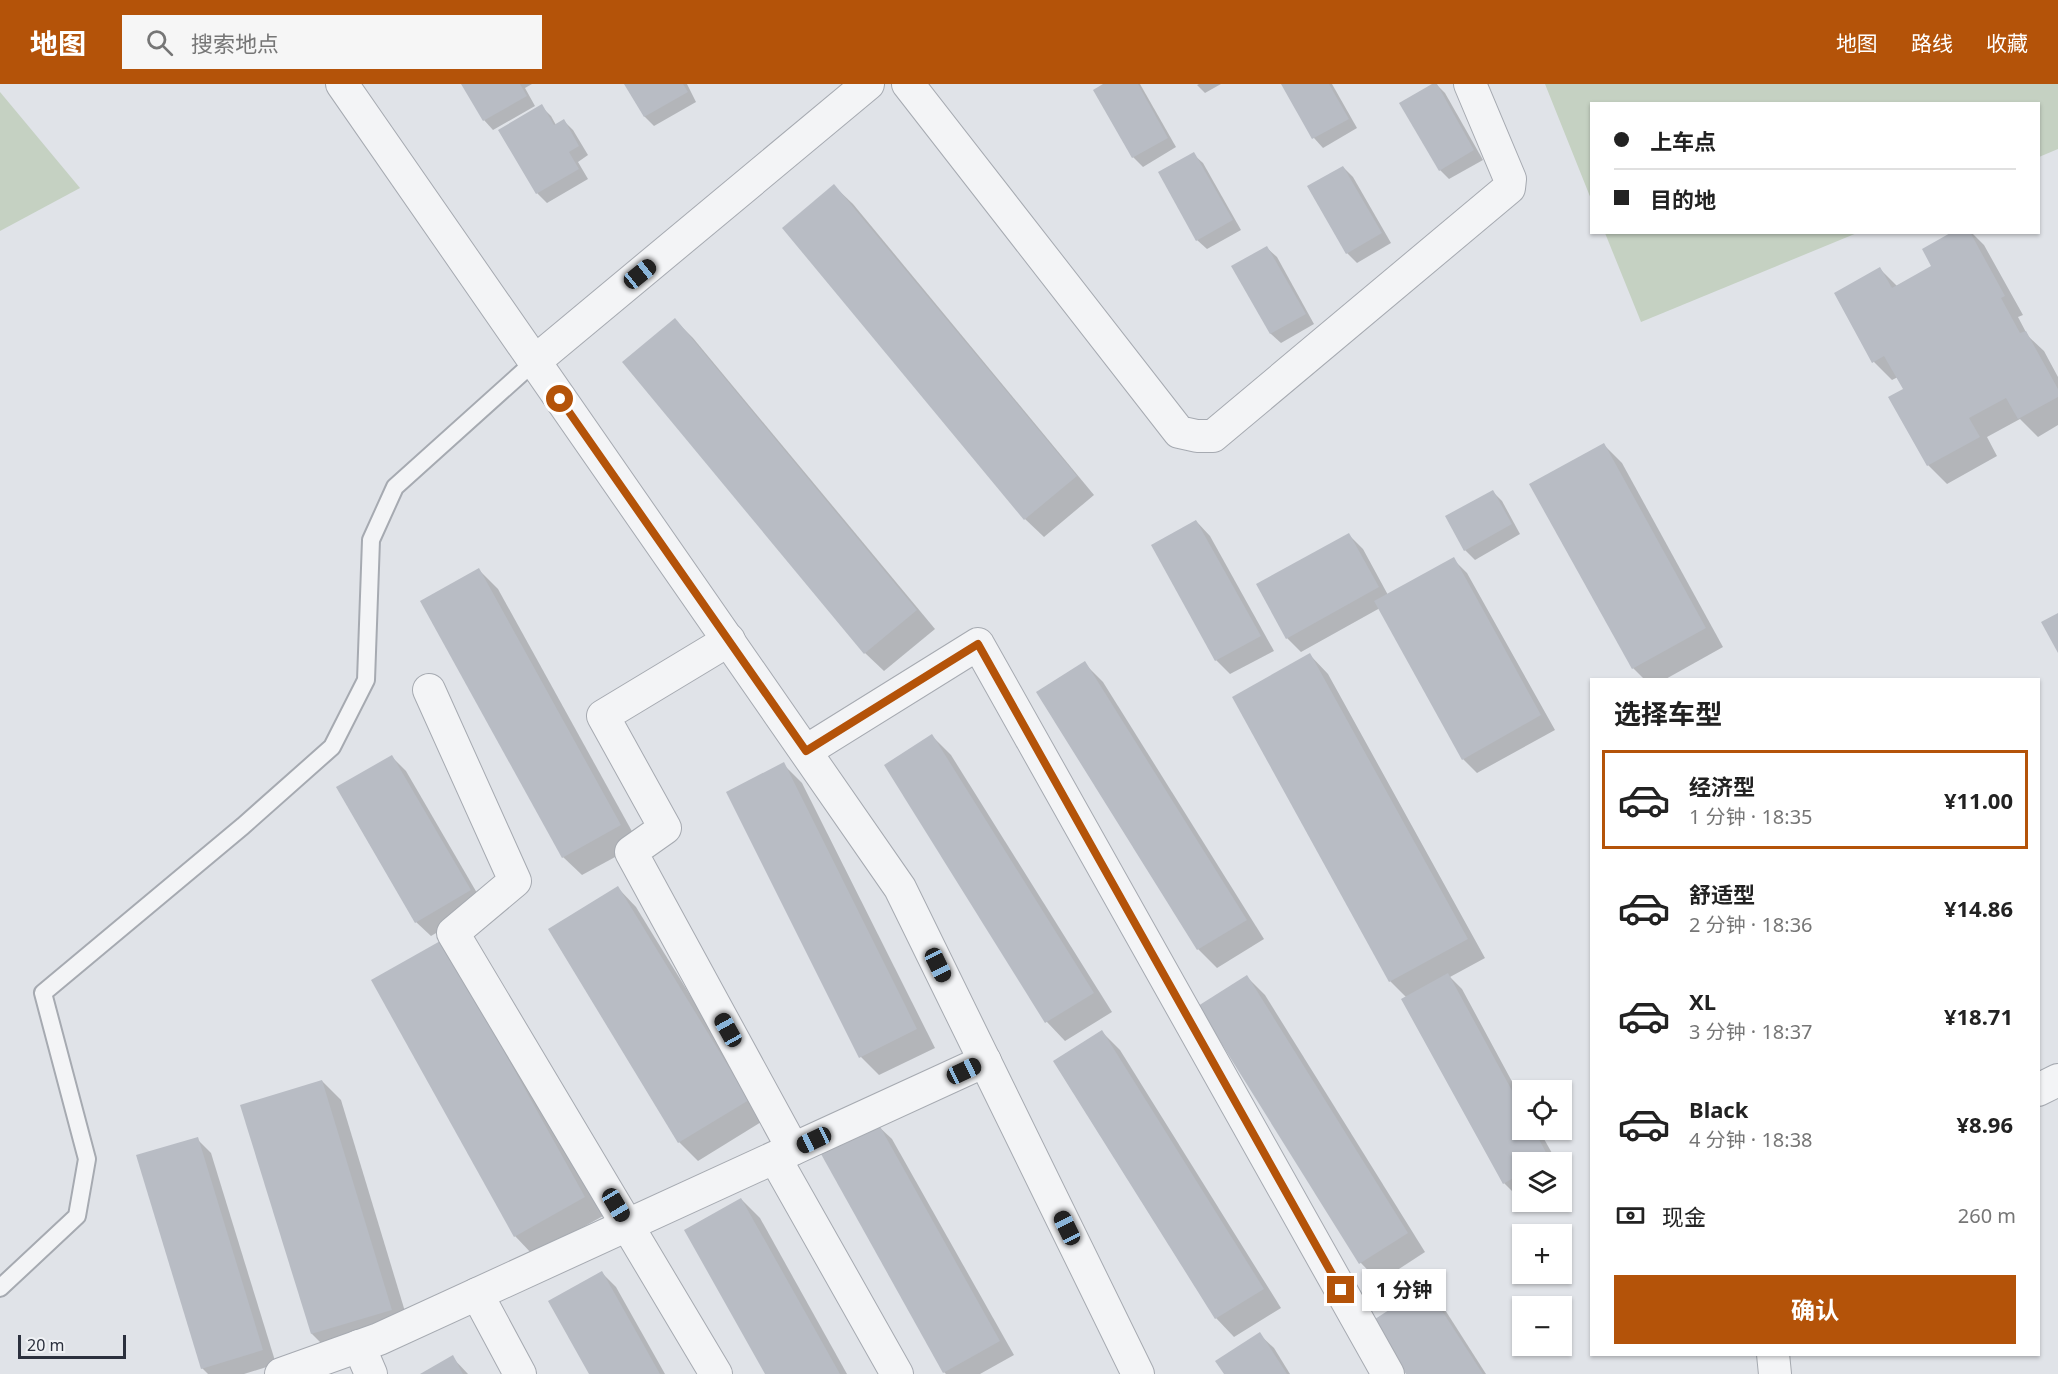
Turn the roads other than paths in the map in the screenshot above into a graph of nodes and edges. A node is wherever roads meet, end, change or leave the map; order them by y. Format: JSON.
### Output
{"nodes":[{"id":1,"x":342,"y":84,"type":"edge"},
{"id":2,"x":868,"y":84,"type":"edge"},
{"id":3,"x":908,"y":84,"type":"edge"},
{"id":4,"x":1470,"y":84,"type":"edge"},
{"id":5,"x":534,"y":362,"type":"junction"},
{"id":6,"x":729,"y":640,"type":"junction"},
{"id":7,"x":429,"y":690,"type":"dead end"},
{"id":8,"x":806,"y":751,"type":"junction"},
{"id":9,"x":985,"y":1061,"type":"junction"},
{"id":10,"x":2058,"y":1080,"type":"edge"},
{"id":11,"x":2040,"y":1089,"type":"edge"},
{"id":12,"x":784,"y":1153,"type":"junction"},
{"id":13,"x":628,"y":1225,"type":"junction"},
{"id":14,"x":0,"y":1288,"type":"edge"},
{"id":15,"x":477,"y":1294,"type":"junction"},
{"id":16,"x":359,"y":1346,"type":"junction"},
{"id":17,"x":1773,"y":1356,"type":"edge"},
{"id":18,"x":280,"y":1374,"type":"edge"},
{"id":19,"x":371,"y":1374,"type":"edge"},
{"id":20,"x":520,"y":1374,"type":"edge"},
{"id":21,"x":716,"y":1374,"type":"edge"},
{"id":22,"x":897,"y":1374,"type":"edge"},
{"id":23,"x":1138,"y":1374,"type":"edge"},
{"id":24,"x":1388,"y":1374,"type":"edge"},
{"id":25,"x":1775,"y":1374,"type":"edge"}],
"edges":[{"from":1,"to":5,"type":"street"},
{"from":2,"to":5,"type":"street"},
{"from":3,"to":4,"type":"street"},
{"from":5,"to":6,"type":"street"},
{"from":5,"to":14,"type":"lane"},
{"from":6,"to":8,"type":"street"},
{"from":6,"to":12,"type":"street"},
{"from":7,"to":13,"type":"street"},
{"from":8,"to":9,"type":"street"},
{"from":8,"to":24,"type":"street"},
{"from":9,"to":12,"type":"street"},
{"from":9,"to":23,"type":"street"},
{"from":10,"to":11,"type":"street"},
{"from":12,"to":13,"type":"street"},
{"from":12,"to":22,"type":"street"},
{"from":13,"to":15,"type":"street"},
{"from":13,"to":21,"type":"street"},
{"from":15,"to":16,"type":"street"},
{"from":15,"to":20,"type":"street"},
{"from":16,"to":18,"type":"street"},
{"from":16,"to":19,"type":"street"},
{"from":17,"to":25,"type":"street"}]}
